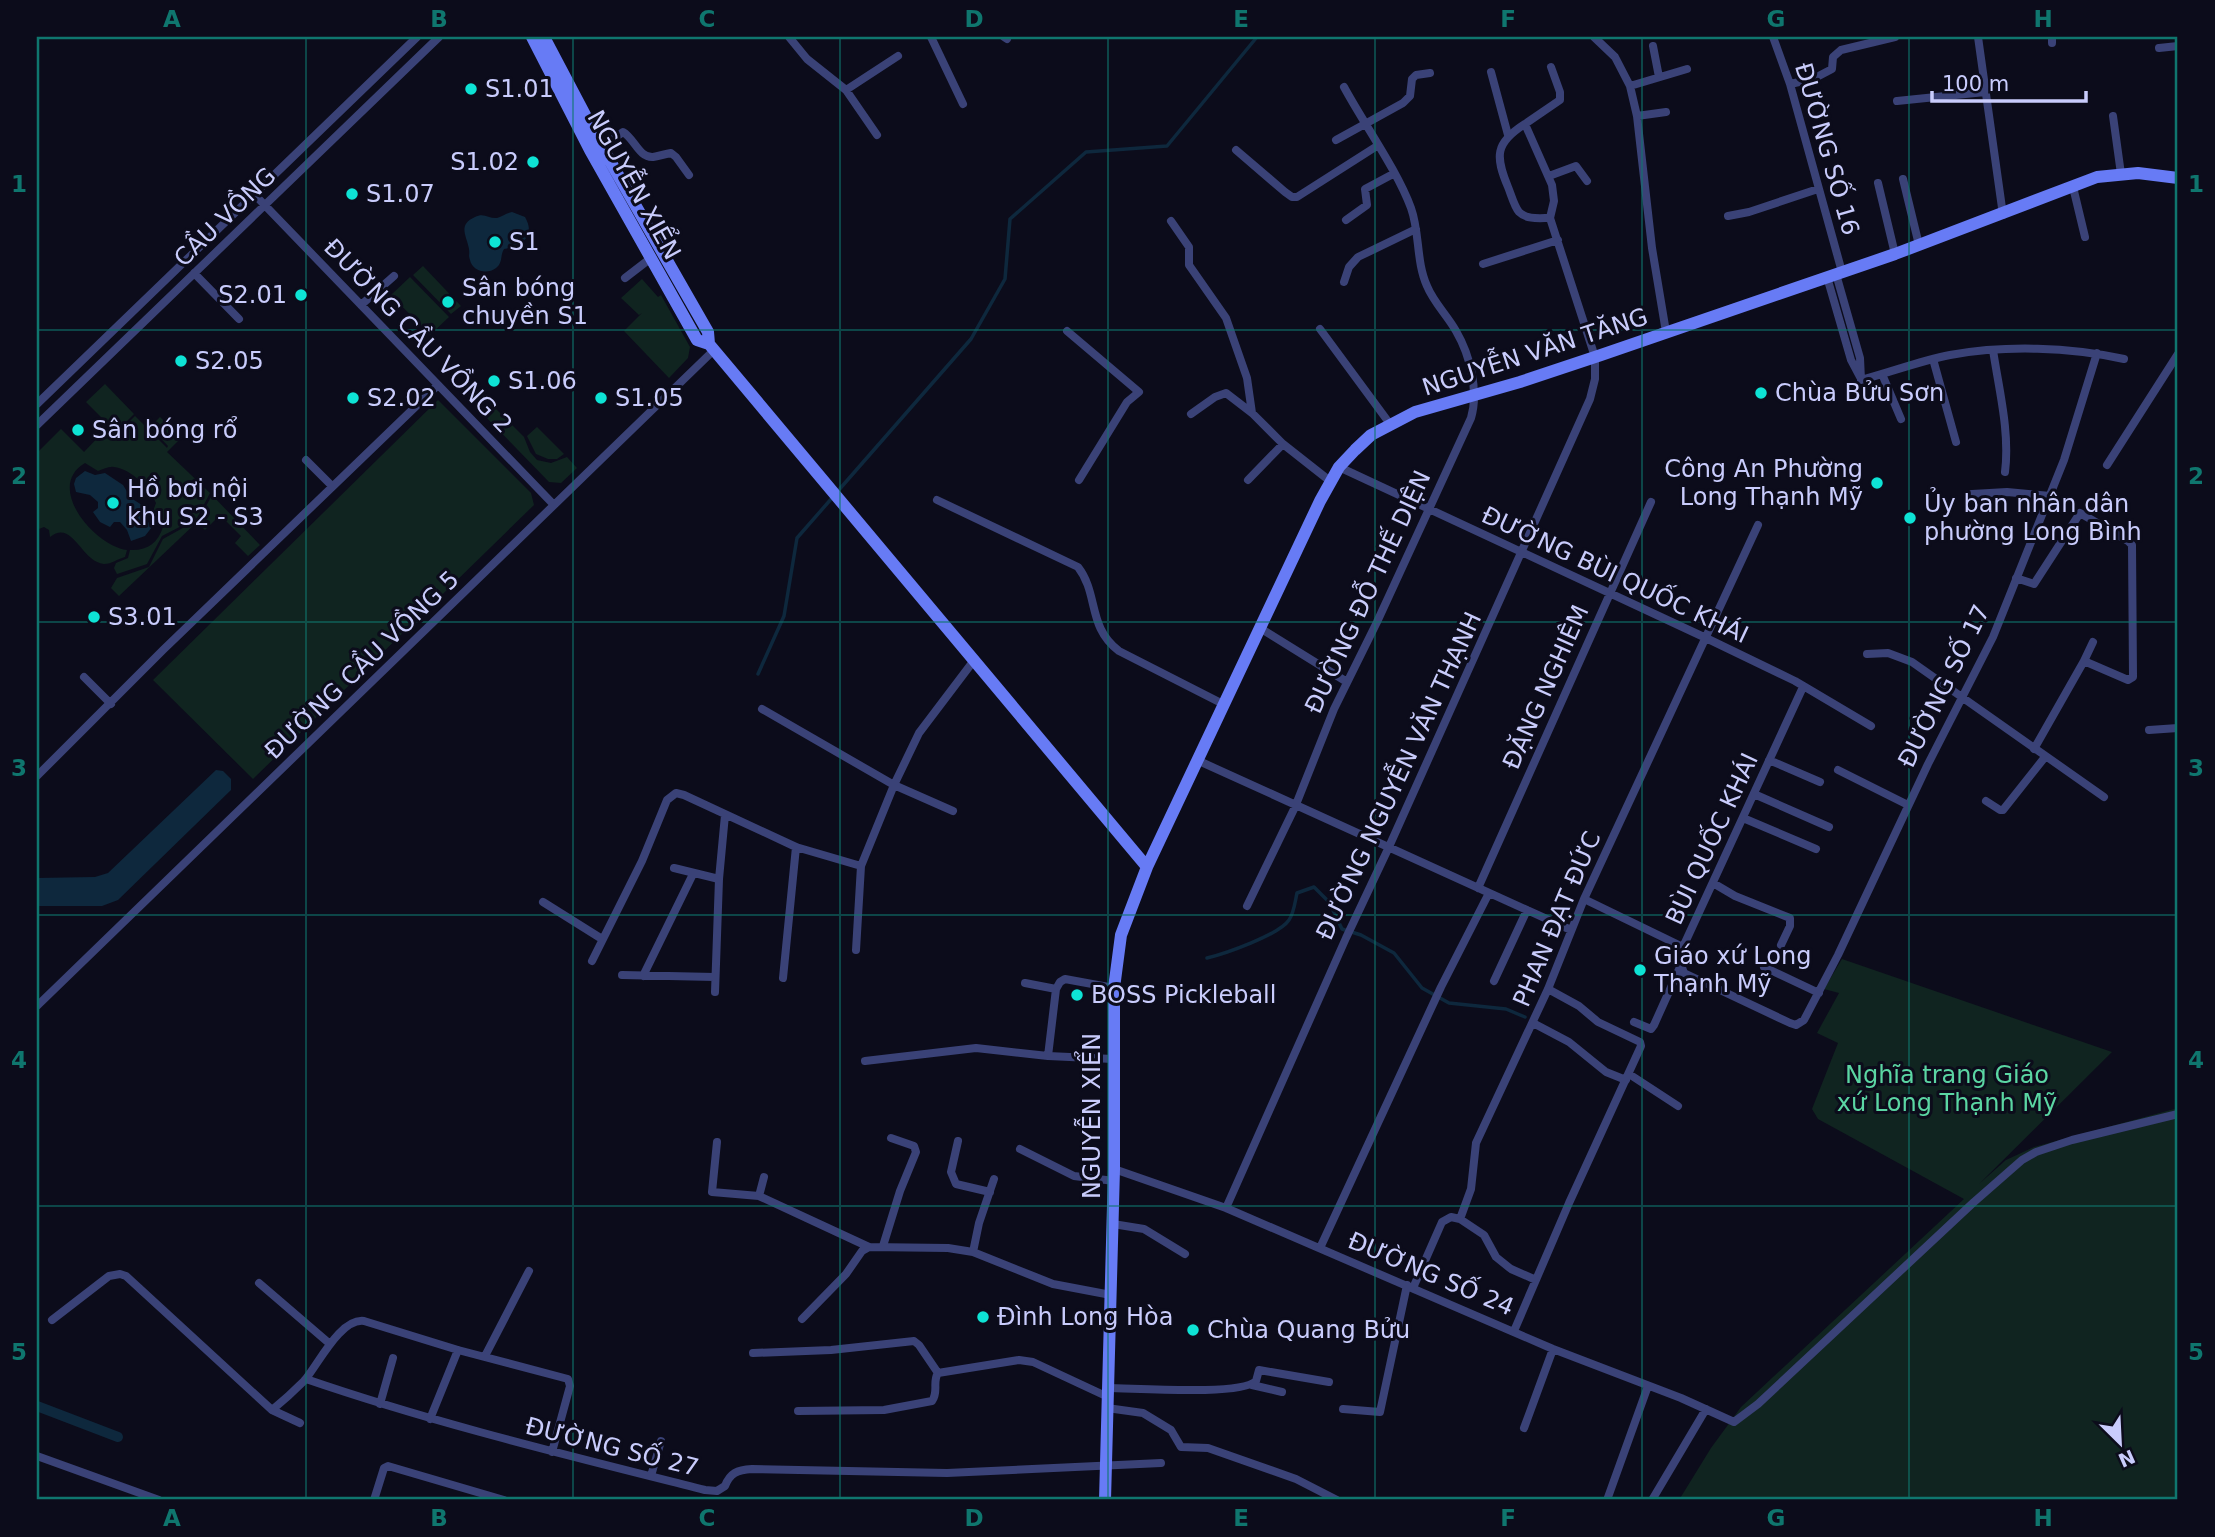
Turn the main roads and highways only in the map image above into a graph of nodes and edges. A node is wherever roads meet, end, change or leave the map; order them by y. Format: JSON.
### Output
{"nodes":[{"id":1,"x":532,"y":37,"type":"edge"},
{"id":2,"x":544,"y":37,"type":"edge"},
{"id":3,"x":2178,"y":178,"type":"edge"},
{"id":4,"x":711,"y":347,"type":"junction"},
{"id":5,"x":1147,"y":867,"type":"junction"},
{"id":6,"x":1105,"y":1500,"type":"edge"}],
"edges":[{"from":1,"to":4,"type":"main road","name":"NGUYỄN XIỂN"},
{"from":2,"to":4,"type":"main road","name":"NGUYỄN XIỂN"},
{"from":3,"to":5,"type":"main road","name":"NGUYỄN VĂN TĂNG"},
{"from":4,"to":5,"type":"main road","name":"NGUYỄN XIỂN"},
{"from":5,"to":6,"type":"main road","name":"NGUYỄN XIỂN"}]}
